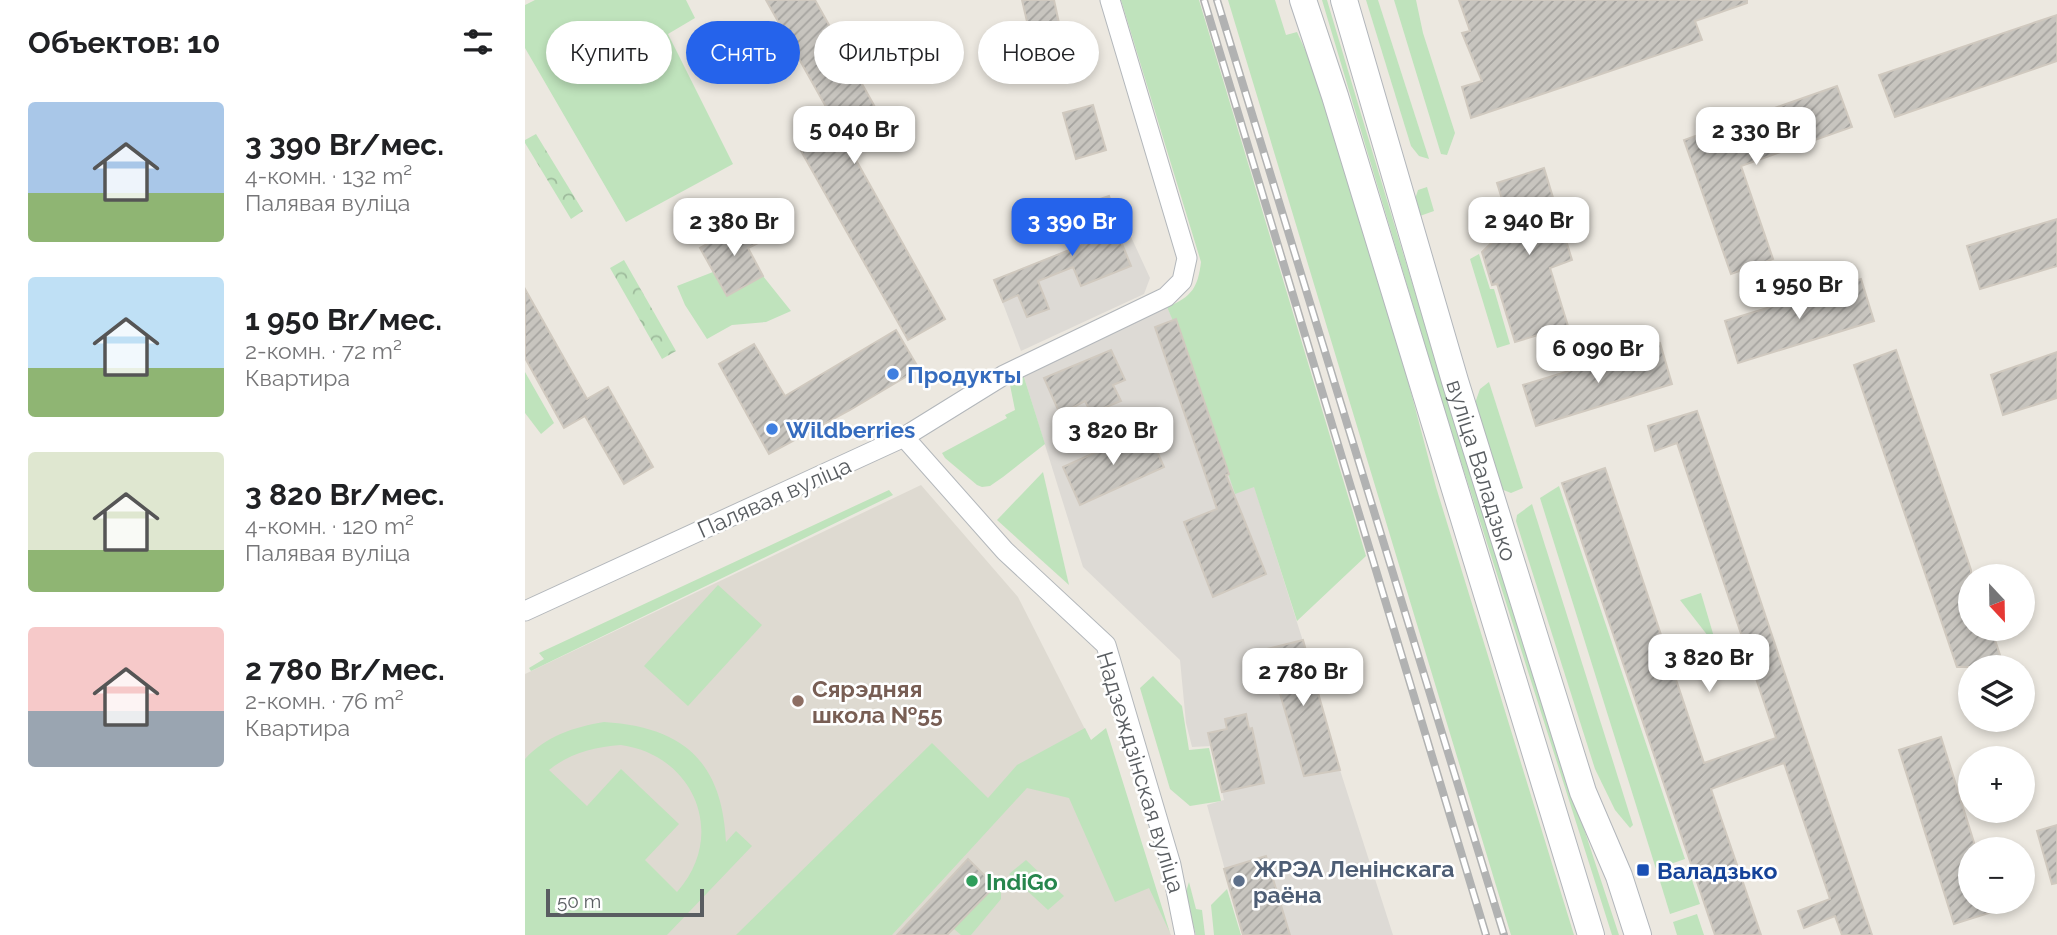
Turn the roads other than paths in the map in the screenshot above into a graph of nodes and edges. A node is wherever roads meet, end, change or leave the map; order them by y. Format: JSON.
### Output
{"nodes":[{"id":1,"x":1109,"y":0,"type":"edge"},
{"id":2,"x":1303,"y":0,"type":"edge"},
{"id":3,"x":1344,"y":0,"type":"edge"},
{"id":4,"x":904,"y":437,"type":"junction"},
{"id":5,"x":525,"y":611,"type":"edge"},
{"id":6,"x":1185,"y":935,"type":"edge"},
{"id":7,"x":1591,"y":935,"type":"edge"},
{"id":8,"x":1639,"y":935,"type":"edge"}],
"edges":[{"from":1,"to":4,"type":"street","name":"Палявая вуліца"},
{"from":2,"to":7,"type":"main road","name":"вуліца Валадзько"},
{"from":3,"to":8,"type":"main road","name":"вуліца Валадзько"},
{"from":4,"to":5,"type":"street","name":"Палявая вуліца"},
{"from":4,"to":6,"type":"street","name":"Надзеждзінская вуліца"}]}
